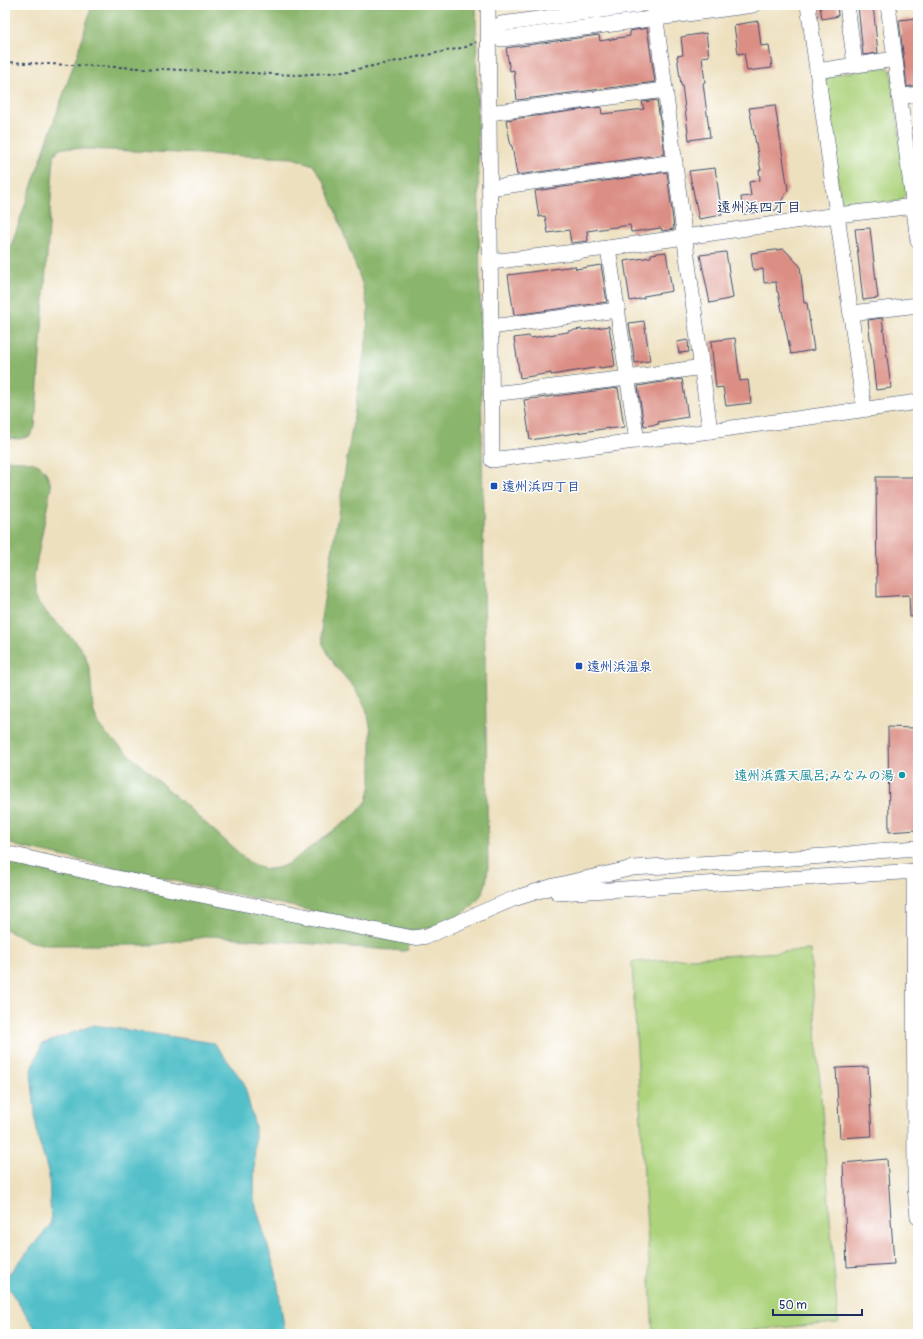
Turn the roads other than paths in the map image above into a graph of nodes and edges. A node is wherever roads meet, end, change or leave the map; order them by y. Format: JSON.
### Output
{"nodes":[{"id":1,"x":488,"y":5,"type":"edge"},
{"id":2,"x":638,"y":5,"type":"edge"},
{"id":3,"x":749,"y":5,"type":"edge"},
{"id":4,"x":753,"y":5,"type":"edge"},
{"id":5,"x":808,"y":5,"type":"edge"},
{"id":6,"x":848,"y":5,"type":"edge"},
{"id":7,"x":888,"y":5,"type":"edge"},
{"id":8,"x":595,"y":8,"type":"edge"},
{"id":9,"x":655,"y":12,"type":"edge"},
{"id":10,"x":598,"y":26,"type":"junction"},
{"id":11,"x":488,"y":36,"type":"junction"},
{"id":12,"x":895,"y":59,"type":"junction"},
{"id":13,"x":855,"y":65,"type":"junction"},
{"id":14,"x":817,"y":71,"type":"junction"},
{"id":15,"x":665,"y":90,"type":"junction"},
{"id":16,"x":918,"y":94,"type":"edge"},
{"id":17,"x":899,"y":97,"type":"junction"},
{"id":18,"x":489,"y":113,"type":"junction"},
{"id":19,"x":675,"y":162,"type":"junction"},
{"id":20,"x":490,"y":188,"type":"junction"},
{"id":21,"x":914,"y":206,"type":"junction"},
{"id":22,"x":837,"y":215,"type":"junction"},
{"id":23,"x":685,"y":237,"type":"junction"},
{"id":24,"x":918,"y":241,"type":"edge"},
{"id":25,"x":608,"y":248,"type":"junction"},
{"id":26,"x":491,"y":262,"type":"junction"},
{"id":27,"x":918,"y":305,"type":"edge"},
{"id":28,"x":617,"y":310,"type":"junction"},
{"id":29,"x":852,"y":313,"type":"junction"},
{"id":30,"x":491,"y":327,"type":"junction"},
{"id":31,"x":702,"y":367,"type":"junction"},
{"id":32,"x":628,"y":378,"type":"junction"},
{"id":33,"x":492,"y":394,"type":"junction"},
{"id":34,"x":918,"y":402,"type":"edge"},
{"id":35,"x":864,"y":409,"type":"junction"},
{"id":36,"x":710,"y":431,"type":"junction"},
{"id":37,"x":638,"y":441,"type":"junction"},
{"id":38,"x":918,"y":848,"type":"edge"},
{"id":39,"x":5,"y":852,"type":"edge"},
{"id":40,"x":916,"y":871,"type":"edge"},
{"id":41,"x":528,"y":895,"type":"junction"},
{"id":42,"x":918,"y":1217,"type":"edge"}],
"edges":[{"from":1,"to":11,"type":"street"},
{"from":2,"to":8,"type":"street"},
{"from":3,"to":4,"type":"street"},
{"from":3,"to":9,"type":"street"},
{"from":5,"to":14,"type":"street"},
{"from":6,"to":13,"type":"street"},
{"from":7,"to":12,"type":"street"},
{"from":8,"to":10,"type":"street"},
{"from":8,"to":11,"type":"street"},
{"from":9,"to":10,"type":"street"},
{"from":9,"to":15,"type":"street"},
{"from":10,"to":11,"type":"street"},
{"from":11,"to":18,"type":"street"},
{"from":12,"to":13,"type":"street"},
{"from":12,"to":17,"type":"street"},
{"from":13,"to":14,"type":"street"},
{"from":14,"to":22,"type":"street"},
{"from":15,"to":18,"type":"street"},
{"from":15,"to":19,"type":"street"},
{"from":16,"to":17,"type":"street"},
{"from":17,"to":21,"type":"street"},
{"from":18,"to":20,"type":"street"},
{"from":19,"to":20,"type":"street"},
{"from":19,"to":23,"type":"street"},
{"from":20,"to":26,"type":"street"},
{"from":21,"to":22,"type":"street"},
{"from":21,"to":24,"type":"street"},
{"from":22,"to":23,"type":"street"},
{"from":22,"to":29,"type":"street"},
{"from":23,"to":25,"type":"street"},
{"from":23,"to":31,"type":"street"},
{"from":25,"to":26,"type":"street"},
{"from":25,"to":28,"type":"street"},
{"from":26,"to":30,"type":"street"},
{"from":27,"to":29,"type":"street"},
{"from":28,"to":30,"type":"street"},
{"from":28,"to":32,"type":"street"},
{"from":29,"to":35,"type":"street"},
{"from":30,"to":33,"type":"street"},
{"from":31,"to":32,"type":"street"},
{"from":31,"to":36,"type":"street"},
{"from":32,"to":33,"type":"street"},
{"from":32,"to":37,"type":"street"},
{"from":33,"to":37,"type":"street"},
{"from":34,"to":35,"type":"street"},
{"from":35,"to":36,"type":"street"},
{"from":36,"to":37,"type":"street"},
{"from":38,"to":41,"type":"street"},
{"from":39,"to":41,"type":"street"},
{"from":40,"to":41,"type":"street"},
{"from":40,"to":42,"type":"street"}]}
